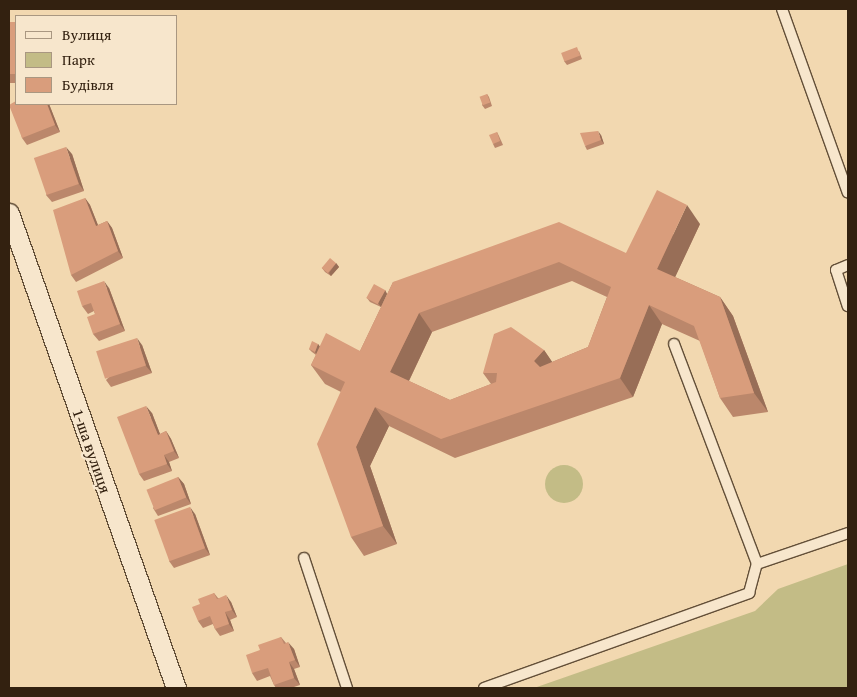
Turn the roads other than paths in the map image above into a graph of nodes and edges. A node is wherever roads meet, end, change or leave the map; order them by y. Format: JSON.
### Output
{"nodes":[{"id":1,"x":782,"y":9,"type":"edge"},
{"id":2,"x":848,"y":193,"type":"edge"},
{"id":3,"x":9,"y":214,"type":"edge"},
{"id":4,"x":848,"y":265,"type":"edge"},
{"id":5,"x":848,"y":306,"type":"edge"},
{"id":6,"x":674,"y":344,"type":"dead end"},
{"id":7,"x":848,"y":534,"type":"edge"},
{"id":8,"x":304,"y":558,"type":"dead end"},
{"id":9,"x":757,"y":564,"type":"junction"},
{"id":10,"x":176,"y":688,"type":"edge"},
{"id":11,"x":347,"y":688,"type":"edge"},
{"id":12,"x":484,"y":688,"type":"edge"}],
"edges":[{"from":1,"to":2,"type":"lane"},
{"from":3,"to":10,"type":"street","name":"1-ша вулиця"},
{"from":4,"to":5,"type":"lane"},
{"from":6,"to":9,"type":"lane"},
{"from":7,"to":9,"type":"lane"},
{"from":8,"to":11,"type":"lane"},
{"from":9,"to":12,"type":"lane"}]}
